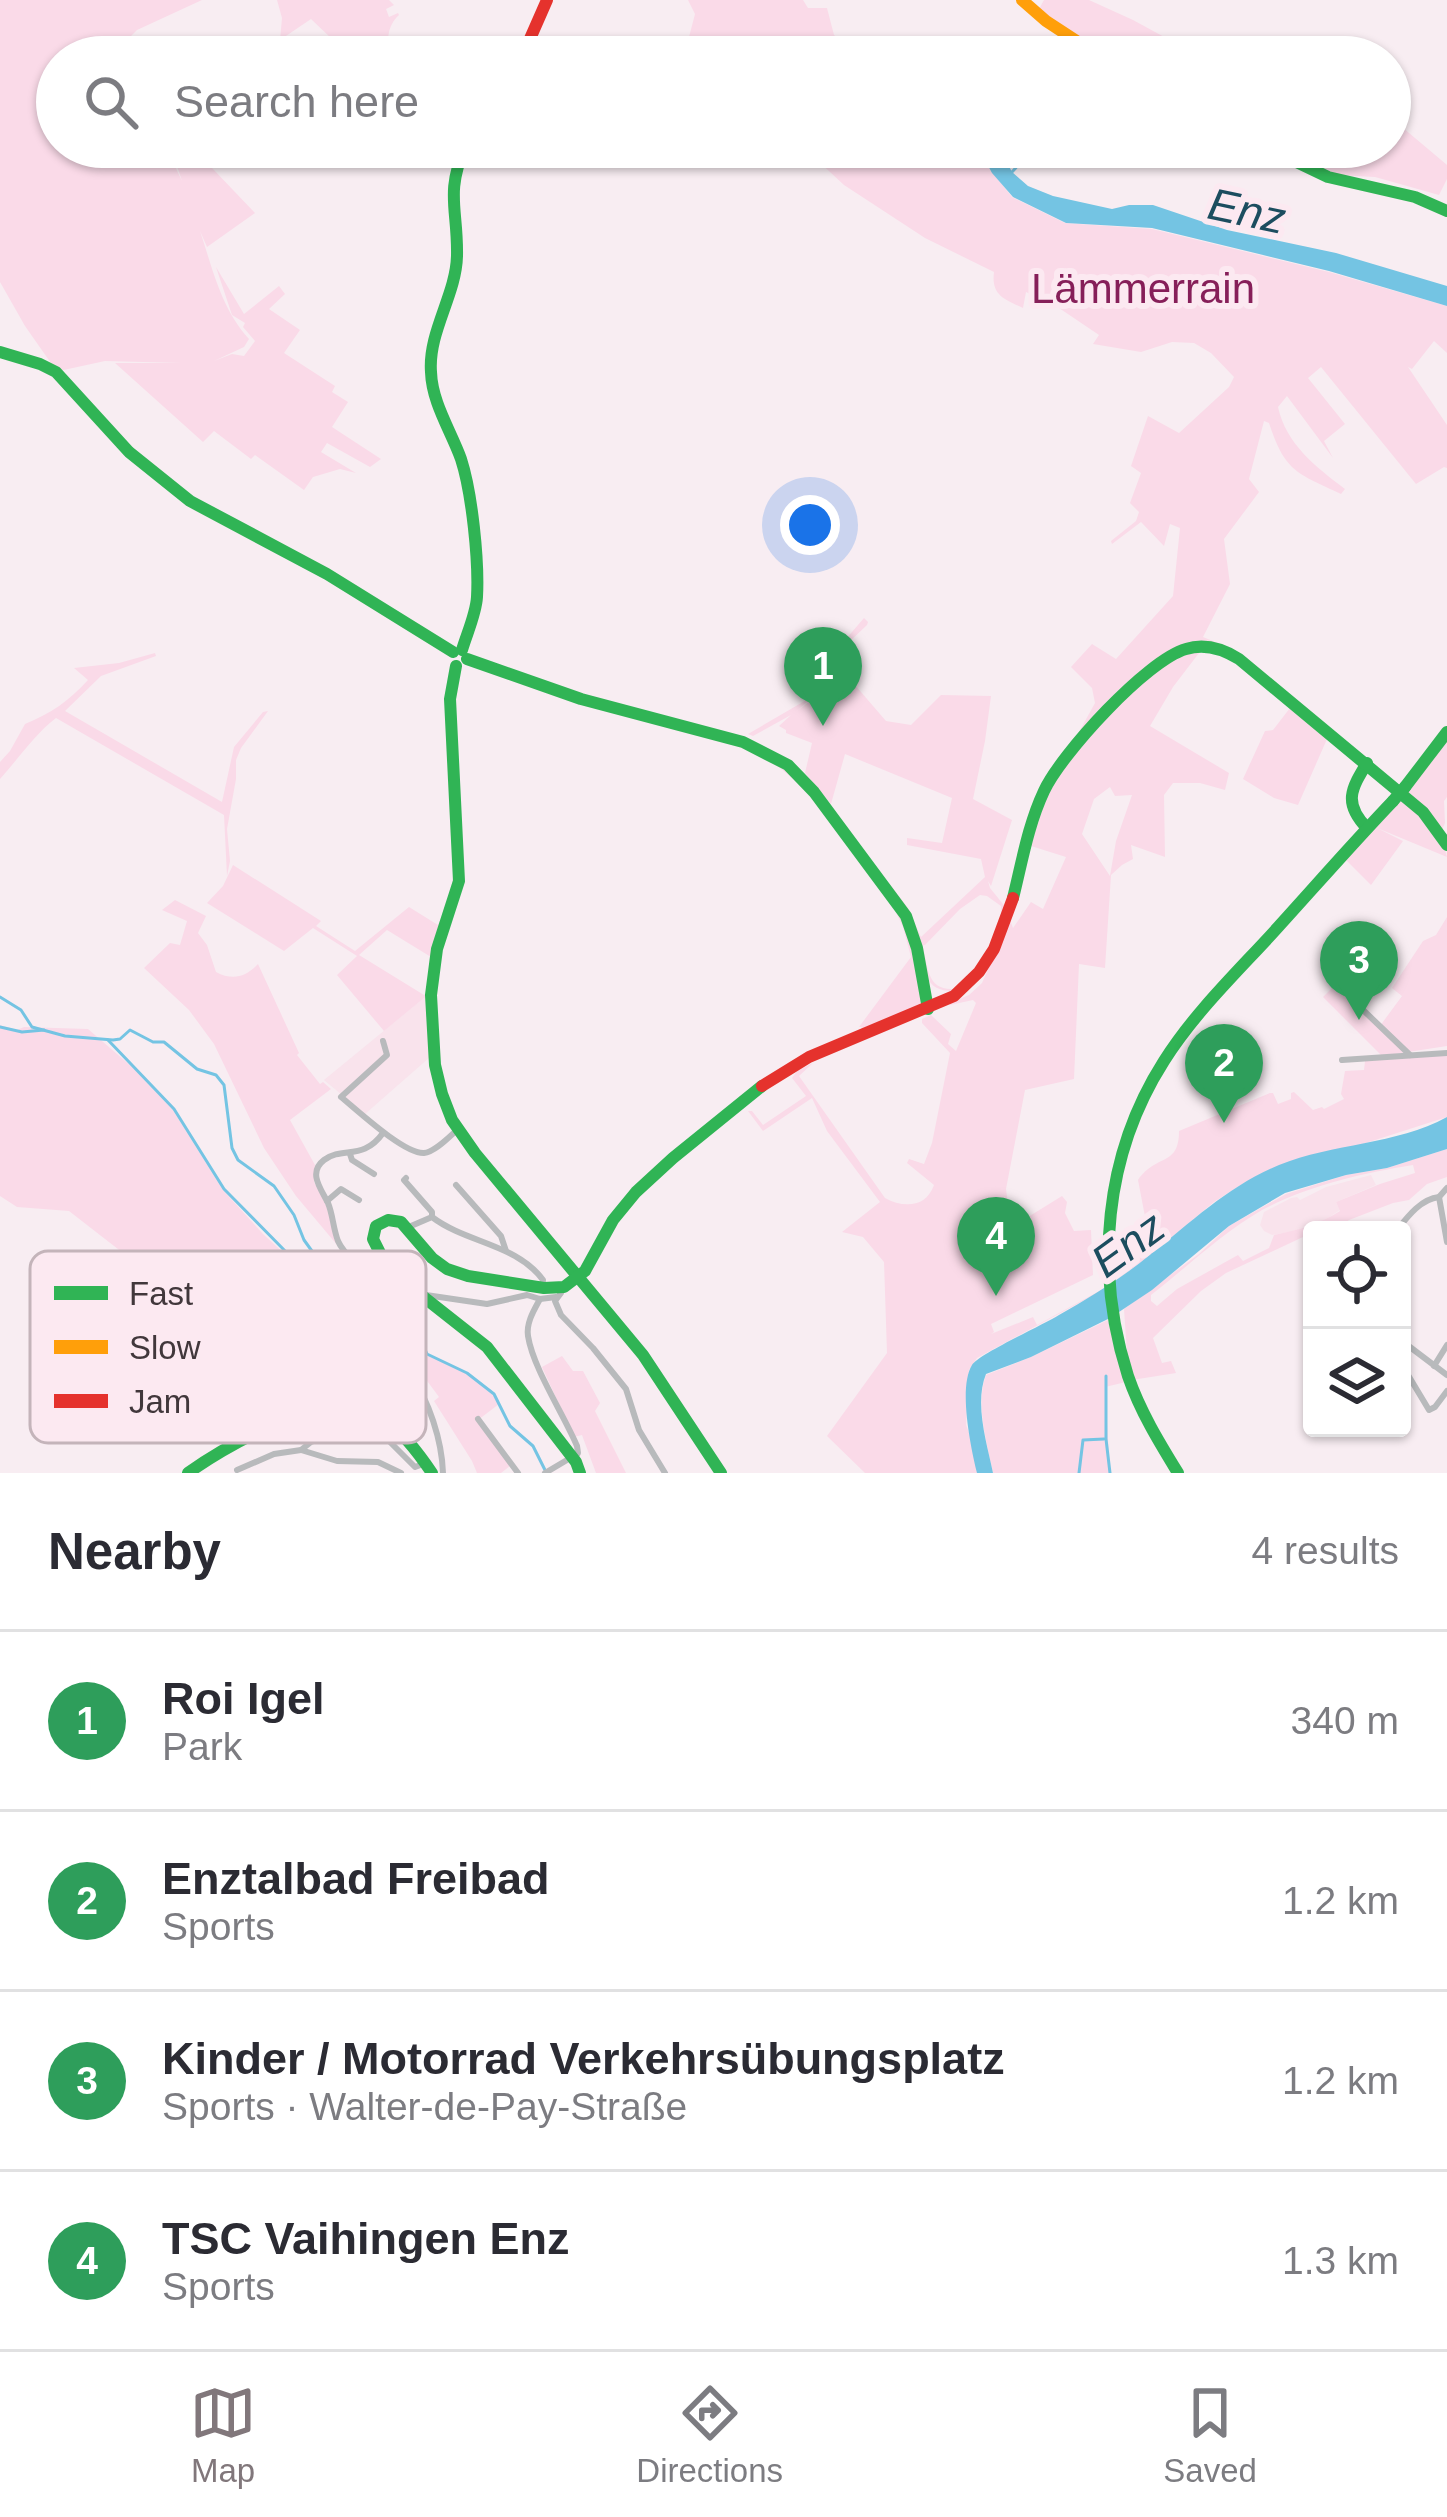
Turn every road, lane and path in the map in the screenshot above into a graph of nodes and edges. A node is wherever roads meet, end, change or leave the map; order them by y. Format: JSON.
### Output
{"nodes":[{"id":1,"x":547,"y":0,"type":"edge"},
{"id":2,"x":1022,"y":0,"type":"edge"},
{"id":3,"x":532,"y":36,"type":"edge"},
{"id":4,"x":1068,"y":36,"type":"edge"},
{"id":5,"x":458,"y":168,"type":"edge"},
{"id":6,"x":1308,"y":168,"type":"edge"},
{"id":7,"x":1447,"y":211,"type":"edge"},
{"id":8,"x":0,"y":352,"type":"edge"},
{"id":9,"x":460,"y":657,"type":"junction"},
{"id":10,"x":1447,"y":732,"type":"edge"},
{"id":11,"x":1369,"y":765,"type":"junction"},
{"id":12,"x":1366,"y":819,"type":"junction"},
{"id":13,"x":1447,"y":844,"type":"edge"},
{"id":14,"x":923,"y":979,"type":"junction"},
{"id":15,"x":962,"y":991,"type":"junction"},
{"id":16,"x":932,"y":1007,"type":"junction"},
{"id":17,"x":1362,"y":1009,"type":"dead end"},
{"id":18,"x":383,"y":1041,"type":"dead end"},
{"id":19,"x":1447,"y":1053,"type":"edge"},
{"id":20,"x":1410,"y":1055,"type":"junction"},
{"id":21,"x":1342,"y":1060,"type":"dead end"},
{"id":22,"x":458,"y":1129,"type":"junction"},
{"id":23,"x":383,"y":1133,"type":"junction"},
{"id":24,"x":427,"y":1153,"type":"junction"},
{"id":25,"x":350,"y":1154,"type":"junction"},
{"id":26,"x":436,"y":1162,"type":"dead end"},
{"id":27,"x":374,"y":1174,"type":"dead end"},
{"id":28,"x":406,"y":1178,"type":"dead end"},
{"id":29,"x":456,"y":1185,"type":"dead end"},
{"id":30,"x":1447,"y":1188,"type":"edge"},
{"id":31,"x":1439,"y":1197,"type":"junction"},
{"id":32,"x":359,"y":1200,"type":"dead end"},
{"id":33,"x":327,"y":1202,"type":"junction"},
{"id":34,"x":432,"y":1217,"type":"junction"},
{"id":35,"x":1406,"y":1221,"type":"edge"},
{"id":36,"x":407,"y":1228,"type":"junction"},
{"id":37,"x":1447,"y":1242,"type":"edge"},
{"id":38,"x":344,"y":1251,"type":"edge"},
{"id":39,"x":378,"y":1251,"type":"edge"},
{"id":40,"x":425,"y":1251,"type":"edge"},
{"id":41,"x":506,"y":1251,"type":"junction"},
{"id":42,"x":426,"y":1252,"type":"edge"},
{"id":43,"x":578,"y":1278,"type":"junction"},
{"id":44,"x":541,"y":1293,"type":"junction"},
{"id":45,"x":557,"y":1293,"type":"junction"},
{"id":46,"x":426,"y":1296,"type":"edge"},
{"id":47,"x":426,"y":1300,"type":"edge"},
{"id":48,"x":1447,"y":1346,"type":"edge"},
{"id":49,"x":1411,"y":1349,"type":"edge"},
{"id":50,"x":1434,"y":1366,"type":"junction"},
{"id":51,"x":1447,"y":1375,"type":"edge"},
{"id":52,"x":1411,"y":1380,"type":"edge"},
{"id":53,"x":1447,"y":1391,"type":"edge"},
{"id":54,"x":426,"y":1407,"type":"edge"},
{"id":55,"x":478,"y":1420,"type":"dead end"},
{"id":56,"x":233,"y":1443,"type":"edge"},
{"id":57,"x":313,"y":1443,"type":"edge"},
{"id":58,"x":391,"y":1443,"type":"edge"},
{"id":59,"x":407,"y":1443,"type":"edge"},
{"id":60,"x":301,"y":1450,"type":"junction"},
{"id":61,"x":573,"y":1458,"type":"junction"},
{"id":62,"x":429,"y":1468,"type":"edge"},
{"id":63,"x":237,"y":1470,"type":"edge"},
{"id":64,"x":547,"y":1472,"type":"edge"},
{"id":65,"x":188,"y":1473,"type":"edge"},
{"id":66,"x":401,"y":1473,"type":"edge"},
{"id":67,"x":443,"y":1473,"type":"edge"},
{"id":68,"x":518,"y":1473,"type":"edge"},
{"id":69,"x":580,"y":1473,"type":"edge"},
{"id":70,"x":665,"y":1473,"type":"edge"},
{"id":71,"x":721,"y":1473,"type":"edge"},
{"id":72,"x":1178,"y":1473,"type":"edge"}],
"edges":[{"from":1,"to":3,"type":"main road"},
{"from":2,"to":4,"type":"main road"},
{"from":5,"to":9,"type":"main road"},
{"from":6,"to":7,"type":"main road"},
{"from":8,"to":9,"type":"main road"},
{"from":9,"to":14,"type":"main road"},
{"from":9,"to":22,"type":"main road"},
{"from":10,"to":12,"type":"main road","bridge":true},
{"from":11,"to":12,"type":"main road"},
{"from":11,"to":13,"type":"main road"},
{"from":11,"to":15,"type":"main road"},
{"from":12,"to":72,"type":"main road"},
{"from":14,"to":15,"type":"main road"},
{"from":14,"to":16,"type":"main road"},
{"from":15,"to":16,"type":"main road"},
{"from":16,"to":43,"type":"main road"},
{"from":17,"to":20,"type":"street"},
{"from":18,"to":23,"type":"street"},
{"from":19,"to":20,"type":"street"},
{"from":20,"to":21,"type":"street"},
{"from":22,"to":24,"type":"street"},
{"from":22,"to":43,"type":"main road"},
{"from":23,"to":24,"type":"street"},
{"from":23,"to":25,"type":"street"},
{"from":24,"to":26,"type":"street"},
{"from":25,"to":27,"type":"street"},
{"from":25,"to":33,"type":"street"},
{"from":28,"to":34,"type":"street"},
{"from":29,"to":41,"type":"street"},
{"from":30,"to":31,"type":"street"},
{"from":31,"to":35,"type":"street"},
{"from":31,"to":37,"type":"street"},
{"from":32,"to":33,"type":"street"},
{"from":33,"to":38,"type":"street"},
{"from":34,"to":36,"type":"street"},
{"from":34,"to":41,"type":"street"},
{"from":36,"to":39,"type":"main road"},
{"from":36,"to":40,"type":"main road"},
{"from":41,"to":44,"type":"street"},
{"from":42,"to":44,"type":"main road"},
{"from":43,"to":45,"type":"main road"},
{"from":43,"to":71,"type":"main road"},
{"from":44,"to":45,"type":"main road"},
{"from":44,"to":46,"type":"street"},
{"from":44,"to":61,"type":"street"},
{"from":45,"to":70,"type":"street"},
{"from":47,"to":61,"type":"main road"},
{"from":48,"to":50,"type":"street"},
{"from":49,"to":50,"type":"street"},
{"from":50,"to":51,"type":"street"},
{"from":52,"to":53,"type":"street"},
{"from":54,"to":67,"type":"street"},
{"from":55,"to":68,"type":"street"},
{"from":56,"to":65,"type":"main road"},
{"from":57,"to":60,"type":"street"},
{"from":58,"to":62,"type":"street"},
{"from":59,"to":62,"type":"main road"},
{"from":60,"to":63,"type":"street"},
{"from":60,"to":66,"type":"street"},
{"from":61,"to":64,"type":"street"},
{"from":61,"to":69,"type":"main road"}]}
